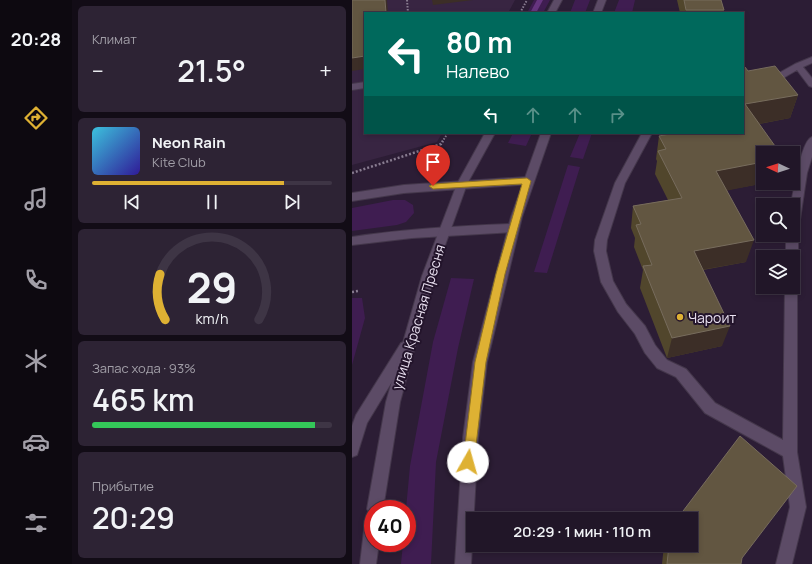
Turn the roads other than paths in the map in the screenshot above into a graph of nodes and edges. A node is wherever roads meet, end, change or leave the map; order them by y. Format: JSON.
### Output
{"nodes":[{"id":1,"x":558,"y":0,"type":"edge"},
{"id":2,"x":602,"y":0,"type":"edge"},
{"id":3,"x":552,"y":12,"type":"edge"},
{"id":4,"x":597,"y":12,"type":"edge"},
{"id":5,"x":812,"y":60,"type":"edge"},
{"id":6,"x":798,"y":66,"type":"junction"},
{"id":7,"x":744,"y":83,"type":"edge"},
{"id":8,"x":812,"y":84,"type":"edge"},
{"id":9,"x":364,"y":85,"type":"edge"},
{"id":10,"x":352,"y":87,"type":"edge"},
{"id":11,"x":489,"y":134,"type":"edge"},
{"id":12,"x":546,"y":134,"type":"edge"},
{"id":13,"x":646,"y":134,"type":"edge"},
{"id":14,"x":812,"y":140,"type":"edge"},
{"id":15,"x":527,"y":181,"type":"junction"},
{"id":16,"x":462,"y":184,"type":"junction"},
{"id":17,"x":352,"y":197,"type":"edge"},
{"id":18,"x":798,"y":198,"type":"edge"},
{"id":19,"x":513,"y":228,"type":"junction"},
{"id":20,"x":444,"y":231,"type":"junction"},
{"id":21,"x":352,"y":241,"type":"edge"},
{"id":22,"x":791,"y":294,"type":"edge"},
{"id":23,"x":410,"y":341,"type":"junction"},
{"id":24,"x":352,"y":450,"type":"edge"},
{"id":25,"x":790,"y":452,"type":"junction"},
{"id":26,"x":376,"y":500,"type":"edge"},
{"id":27,"x":369,"y":552,"type":"edge"},
{"id":28,"x":368,"y":564,"type":"edge"},
{"id":29,"x":463,"y":564,"type":"edge"},
{"id":30,"x":784,"y":564,"type":"edge"}],
"edges":[{"from":1,"to":3,"type":"street"},
{"from":2,"to":4,"type":"street"},
{"from":5,"to":6,"type":"street"},
{"from":6,"to":7,"type":"street"},
{"from":6,"to":8,"type":"street"},
{"from":9,"to":10,"type":"street"},
{"from":11,"to":16,"type":"street","name":"улица Красная Пресня"},
{"from":12,"to":15,"type":"street"},
{"from":13,"to":25,"type":"street"},
{"from":14,"to":18,"type":"street"},
{"from":15,"to":16,"type":"street"},
{"from":15,"to":19,"type":"street"},
{"from":16,"to":17,"type":"street"},
{"from":16,"to":20,"type":"street","name":"улица Красная Пресня"},
{"from":19,"to":20,"type":"street"},
{"from":19,"to":29,"type":"street"},
{"from":20,"to":21,"type":"street"},
{"from":20,"to":23,"type":"street","name":"улица Красная Пресня"},
{"from":22,"to":25,"type":"street"},
{"from":23,"to":24,"type":"street"},
{"from":23,"to":26,"type":"street","name":"улица Красная Пресня"},
{"from":25,"to":30,"type":"street"},
{"from":27,"to":28,"type":"street"}]}
